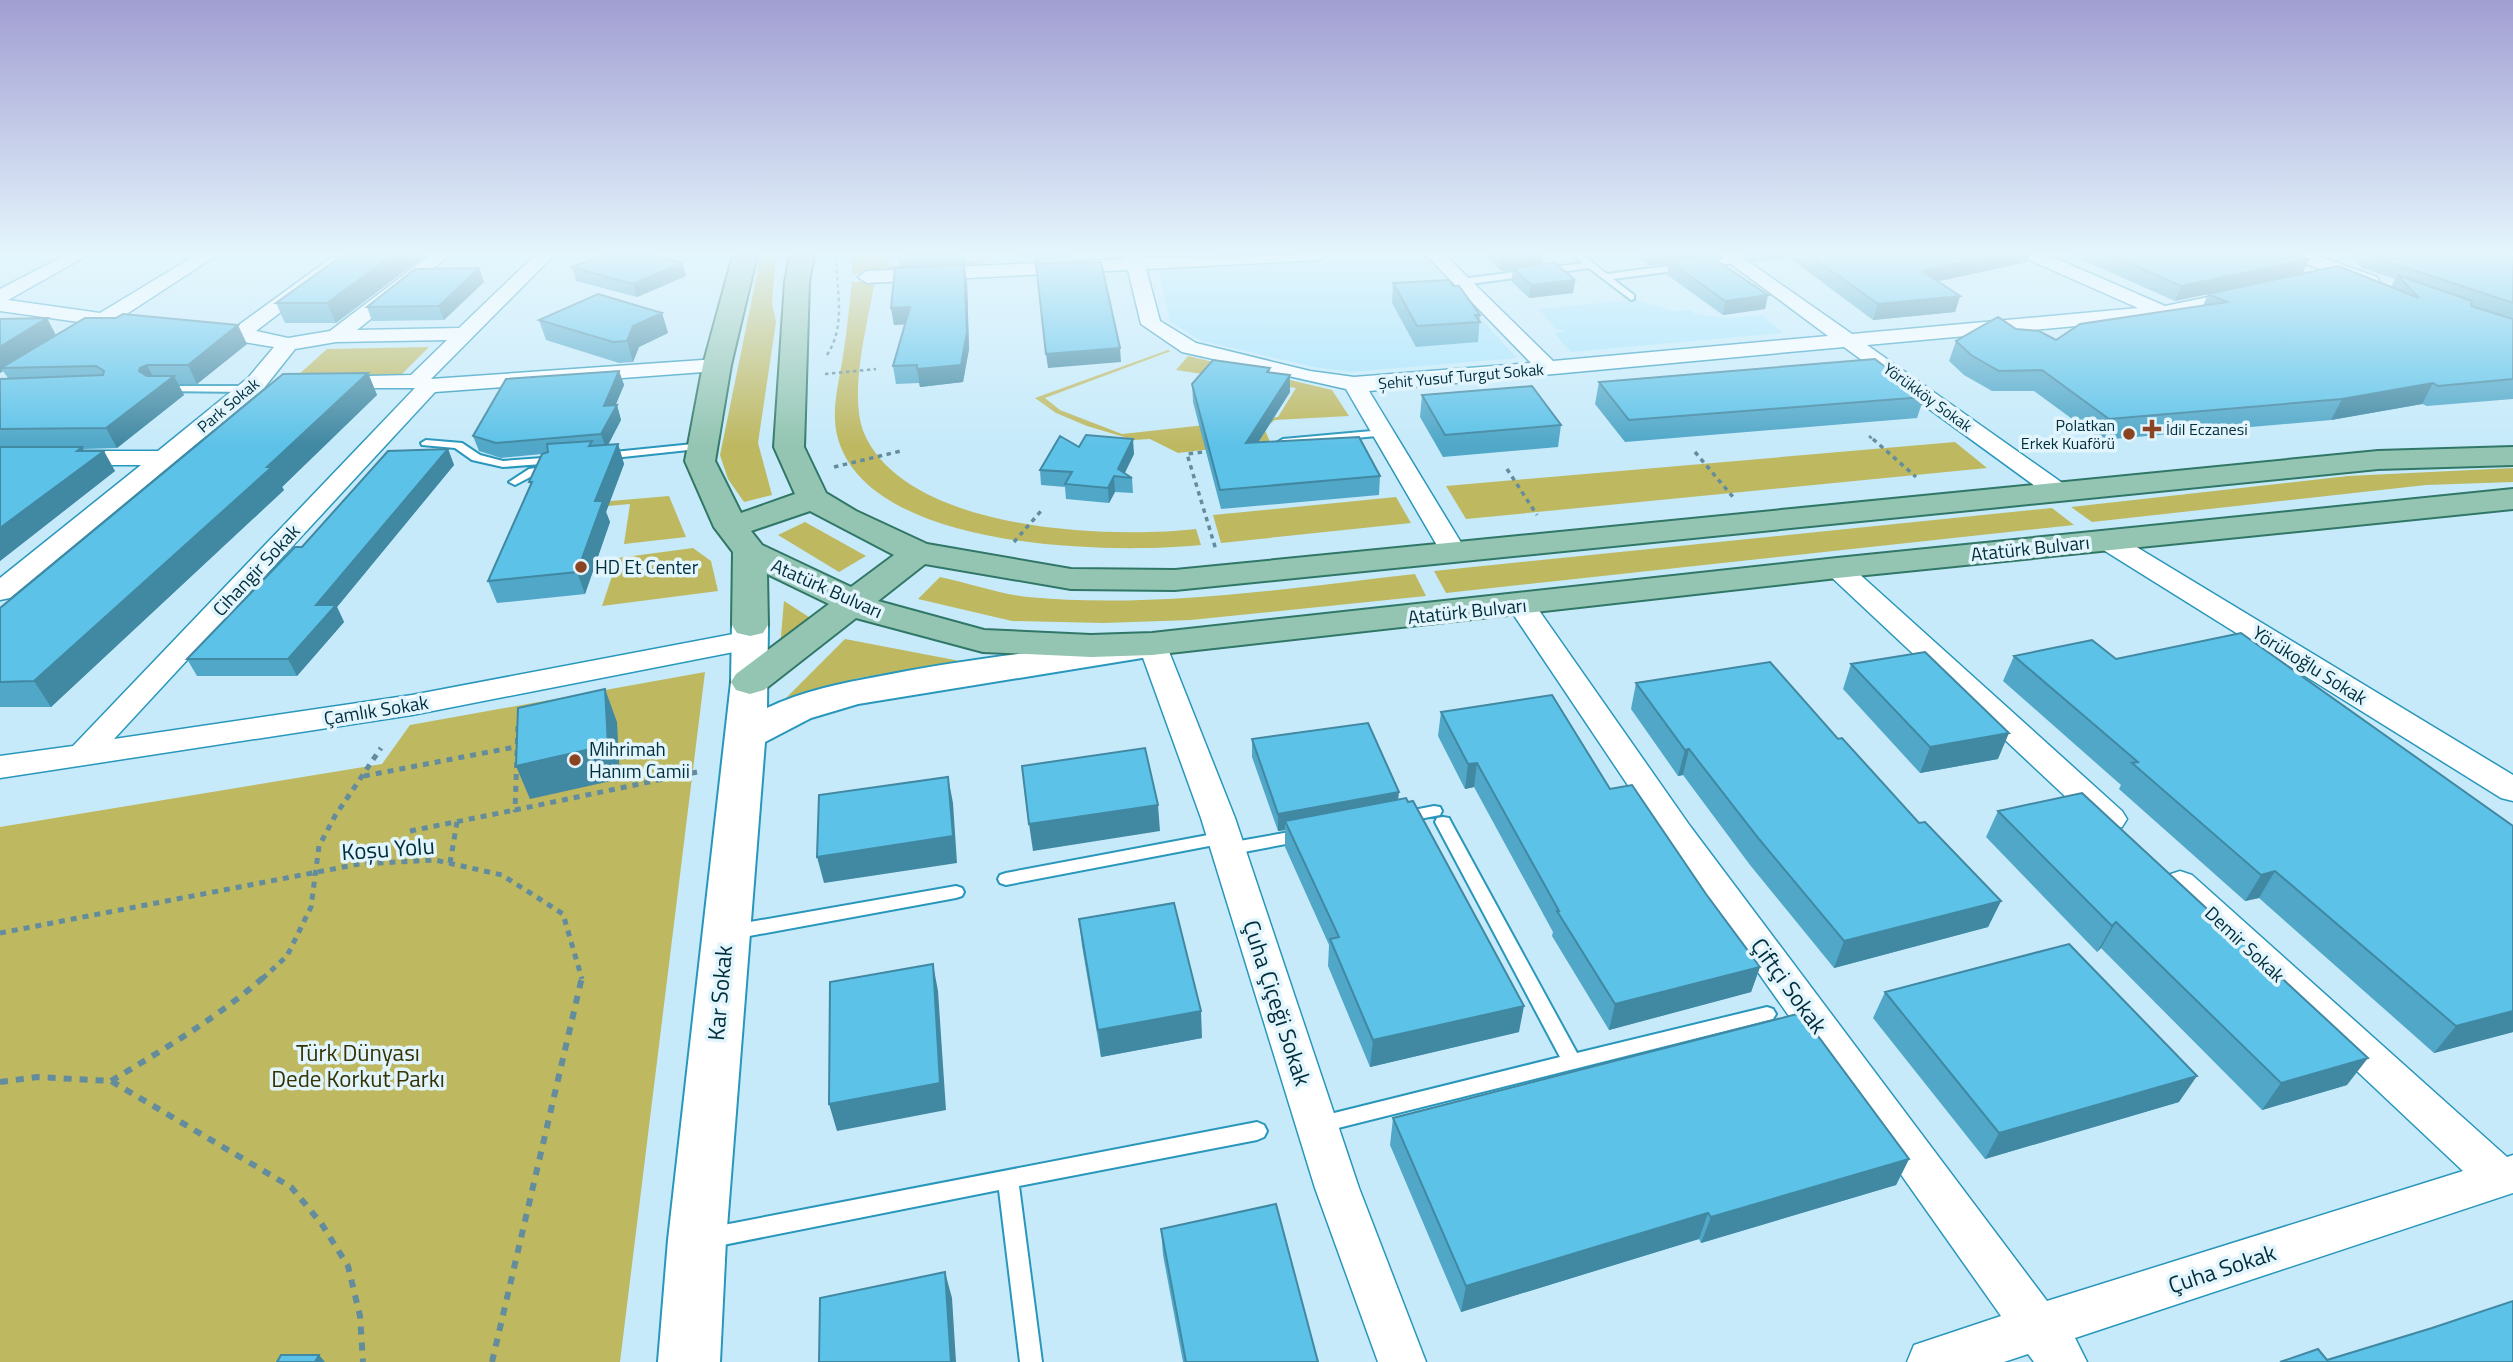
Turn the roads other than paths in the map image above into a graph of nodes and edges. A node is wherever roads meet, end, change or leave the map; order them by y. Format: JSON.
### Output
{"nodes":[{"id":1,"x":85,"y":319,"type":"edge"},
{"id":2,"x":105,"y":319,"type":"edge"},
{"id":3,"x":260,"y":319,"type":"edge"},
{"id":4,"x":359,"y":319,"type":"edge"},
{"id":5,"x":477,"y":319,"type":"edge"},
{"id":6,"x":729,"y":319,"type":"edge"},
{"id":7,"x":795,"y":319,"type":"edge"},
{"id":8,"x":1150,"y":319,"type":"edge"},
{"id":9,"x":1499,"y":319,"type":"edge"},
{"id":10,"x":1819,"y":319,"type":"edge"},
{"id":11,"x":2107,"y":319,"type":"edge"},
{"id":12,"x":101,"y":321,"type":"junction"},
{"id":13,"x":143,"y":325,"type":"edge"},
{"id":14,"x":184,"y":328,"type":"edge"},
{"id":15,"x":240,"y":333,"type":"junction"},
{"id":16,"x":461,"y":334,"type":"junction"},
{"id":17,"x":79,"y":335,"type":"edge"},
{"id":18,"x":336,"y":336,"type":"junction"},
{"id":19,"x":1854,"y":343,"type":"junction"},
{"id":20,"x":288,"y":344,"type":"junction"},
{"id":21,"x":717,"y":365,"type":"junction"},
{"id":22,"x":1549,"y":369,"type":"junction"},
{"id":23,"x":283,"y":383,"type":"edge"},
{"id":24,"x":310,"y":383,"type":"edge"},
{"id":25,"x":423,"y":383,"type":"junction"},
{"id":26,"x":1354,"y":384,"type":"junction"},
{"id":27,"x":253,"y":386,"type":"junction"},
{"id":28,"x":156,"y":390,"type":"edge"},
{"id":29,"x":1383,"y":433,"type":"junction"},
{"id":30,"x":1281,"y":442,"type":"edge"},
{"id":31,"x":426,"y":443,"type":"dead end"},
{"id":32,"x":702,"y":451,"type":"junction"},
{"id":33,"x":2513,"y":456,"type":"edge"},
{"id":34,"x":0,"y":458,"type":"edge"},
{"id":35,"x":164,"y":458,"type":"junction"},
{"id":36,"x":582,"y":461,"type":"junction"},
{"id":37,"x":515,"y":482,"type":"dead end"},
{"id":38,"x":819,"y":484,"type":"junction"},
{"id":39,"x":2059,"y":492,"type":"junction"},
{"id":40,"x":2513,"y":499,"type":"edge"},
{"id":41,"x":741,"y":540,"type":"junction"},
{"id":42,"x":2106,"y":540,"type":"junction"},
{"id":43,"x":918,"y":553,"type":"junction"},
{"id":44,"x":1455,"y":554,"type":"junction"},
{"id":45,"x":1838,"y":568,"type":"junction"},
{"id":46,"x":0,"y":592,"type":"edge"},
{"id":47,"x":854,"y":602,"type":"junction"},
{"id":48,"x":1521,"y":605,"type":"junction"},
{"id":49,"x":1152,"y":644,"type":"junction"},
{"id":50,"x":750,"y":649,"type":"junction"},
{"id":51,"x":743,"y":751,"type":"junction"},
{"id":52,"x":83,"y":754,"type":"junction"},
{"id":53,"x":0,"y":767,"type":"edge"},
{"id":54,"x":2513,"y":790,"type":"edge"},
{"id":55,"x":1392,"y":819,"type":"edge"},
{"id":56,"x":1324,"y":832,"type":"edge"},
{"id":57,"x":1226,"y":844,"type":"junction"},
{"id":58,"x":1006,"y":879,"type":"dead end"},
{"id":59,"x":956,"y":892,"type":"dead end"},
{"id":60,"x":725,"y":933,"type":"junction"},
{"id":61,"x":1767,"y":1014,"type":"dead end"},
{"id":62,"x":1572,"y":1062,"type":"junction"},
{"id":63,"x":1317,"y":1126,"type":"junction"},
{"id":64,"x":1257,"y":1131,"type":"dead end"},
{"id":65,"x":2506,"y":1176,"type":"edge"},
{"id":66,"x":1008,"y":1180,"type":"junction"},
{"id":67,"x":697,"y":1240,"type":"junction"},
{"id":68,"x":2051,"y":1346,"type":"edge"},
{"id":69,"x":689,"y":1362,"type":"edge"},
{"id":70,"x":1031,"y":1362,"type":"edge"},
{"id":71,"x":1402,"y":1362,"type":"edge"},
{"id":72,"x":1931,"y":1362,"type":"edge"}],
"edges":[{"from":1,"to":12,"type":"street"},
{"from":2,"to":12,"type":"street"},
{"from":3,"to":15,"type":"street"},
{"from":4,"to":18,"type":"street"},
{"from":5,"to":16,"type":"street","name":"Cihangir Sokak"},
{"from":6,"to":21,"type":"main road"},
{"from":7,"to":38,"type":"main road"},
{"from":8,"to":26,"type":"street","name":"Şehit Yusuf Turgut Sokak"},
{"from":9,"to":22,"type":"street"},
{"from":10,"to":19,"type":"street","name":"Yörükköy Sokak"},
{"from":11,"to":19,"type":"street","name":"Şehit Yusuf Turgut Sokak"},
{"from":12,"to":13,"type":"street"},
{"from":12,"to":17,"type":"street"},
{"from":14,"to":15,"type":"street"},
{"from":15,"to":20,"type":"street"},
{"from":16,"to":18,"type":"street"},
{"from":16,"to":25,"type":"street","name":"Cihangir Sokak"},
{"from":18,"to":20,"type":"street"},
{"from":19,"to":22,"type":"street","name":"Şehit Yusuf Turgut Sokak"},
{"from":19,"to":39,"type":"street","name":"Yörükköy Sokak"},
{"from":20,"to":27,"type":"street","name":"Park Sokak"},
{"from":21,"to":25,"type":"street"},
{"from":21,"to":32,"type":"main road"},
{"from":22,"to":26,"type":"street","name":"Şehit Yusuf Turgut Sokak"},
{"from":23,"to":27,"type":"street"},
{"from":24,"to":25,"type":"street"},
{"from":25,"to":52,"type":"street","name":"Cihangir Sokak"},
{"from":26,"to":29,"type":"street"},
{"from":27,"to":28,"type":"lane"},
{"from":27,"to":35,"type":"street","name":"Park Sokak"},
{"from":29,"to":30,"type":"lane"},
{"from":29,"to":44,"type":"street"},
{"from":31,"to":36,"type":"lane"},
{"from":32,"to":36,"type":"lane"},
{"from":32,"to":41,"type":"main road"},
{"from":33,"to":39,"type":"main road"},
{"from":34,"to":35,"type":"street"},
{"from":35,"to":46,"type":"street","name":"Park Sokak"},
{"from":36,"to":37,"type":"lane"},
{"from":38,"to":41,"type":"main road"},
{"from":38,"to":43,"type":"main road"},
{"from":39,"to":44,"type":"main road"},
{"from":40,"to":42,"type":"main road","name":"Atatürk Bulvarı"},
{"from":41,"to":47,"type":"main road","name":"Atatürk Bulvarı"},
{"from":41,"to":50,"type":"main road"},
{"from":42,"to":45,"type":"main road","name":"Atatürk Bulvarı"},
{"from":42,"to":54,"type":"street","name":"Yörükoğlu Sokak"},
{"from":43,"to":44,"type":"main road"},
{"from":43,"to":47,"type":"main road"},
{"from":45,"to":48,"type":"main road","name":"Atatürk Bulvarı"},
{"from":45,"to":65,"type":"street","name":"Demir Sokak"},
{"from":47,"to":49,"type":"main road","name":"Atatürk Bulvarı"},
{"from":47,"to":50,"type":"main road"},
{"from":48,"to":49,"type":"main road","name":"Atatürk Bulvarı"},
{"from":48,"to":68,"type":"street","name":"Çiftçi Sokak"},
{"from":49,"to":51,"type":"street"},
{"from":49,"to":57,"type":"street","name":"Çuha Çiçeği Sokak"},
{"from":50,"to":51,"type":"street","name":"Kar Sokak"},
{"from":50,"to":52,"type":"street","name":"Çamlık Sokak"},
{"from":51,"to":60,"type":"street","name":"Kar Sokak"},
{"from":52,"to":53,"type":"street","name":"Çamlık Sokak"},
{"from":55,"to":62,"type":"lane"},
{"from":56,"to":57,"type":"lane"},
{"from":57,"to":58,"type":"lane"},
{"from":57,"to":63,"type":"street","name":"Çuha Çiçeği Sokak"},
{"from":59,"to":60,"type":"lane"},
{"from":60,"to":67,"type":"street","name":"Kar Sokak"},
{"from":61,"to":62,"type":"lane"},
{"from":62,"to":63,"type":"lane"},
{"from":63,"to":71,"type":"street","name":"Çuha Çiçeği Sokak"},
{"from":64,"to":66,"type":"lane"},
{"from":65,"to":68,"type":"street","name":"Çuha Sokak"},
{"from":66,"to":67,"type":"lane"},
{"from":66,"to":70,"type":"lane"},
{"from":67,"to":69,"type":"street","name":"Kar Sokak"},
{"from":68,"to":72,"type":"street","name":"Çuha Sokak"}]}
